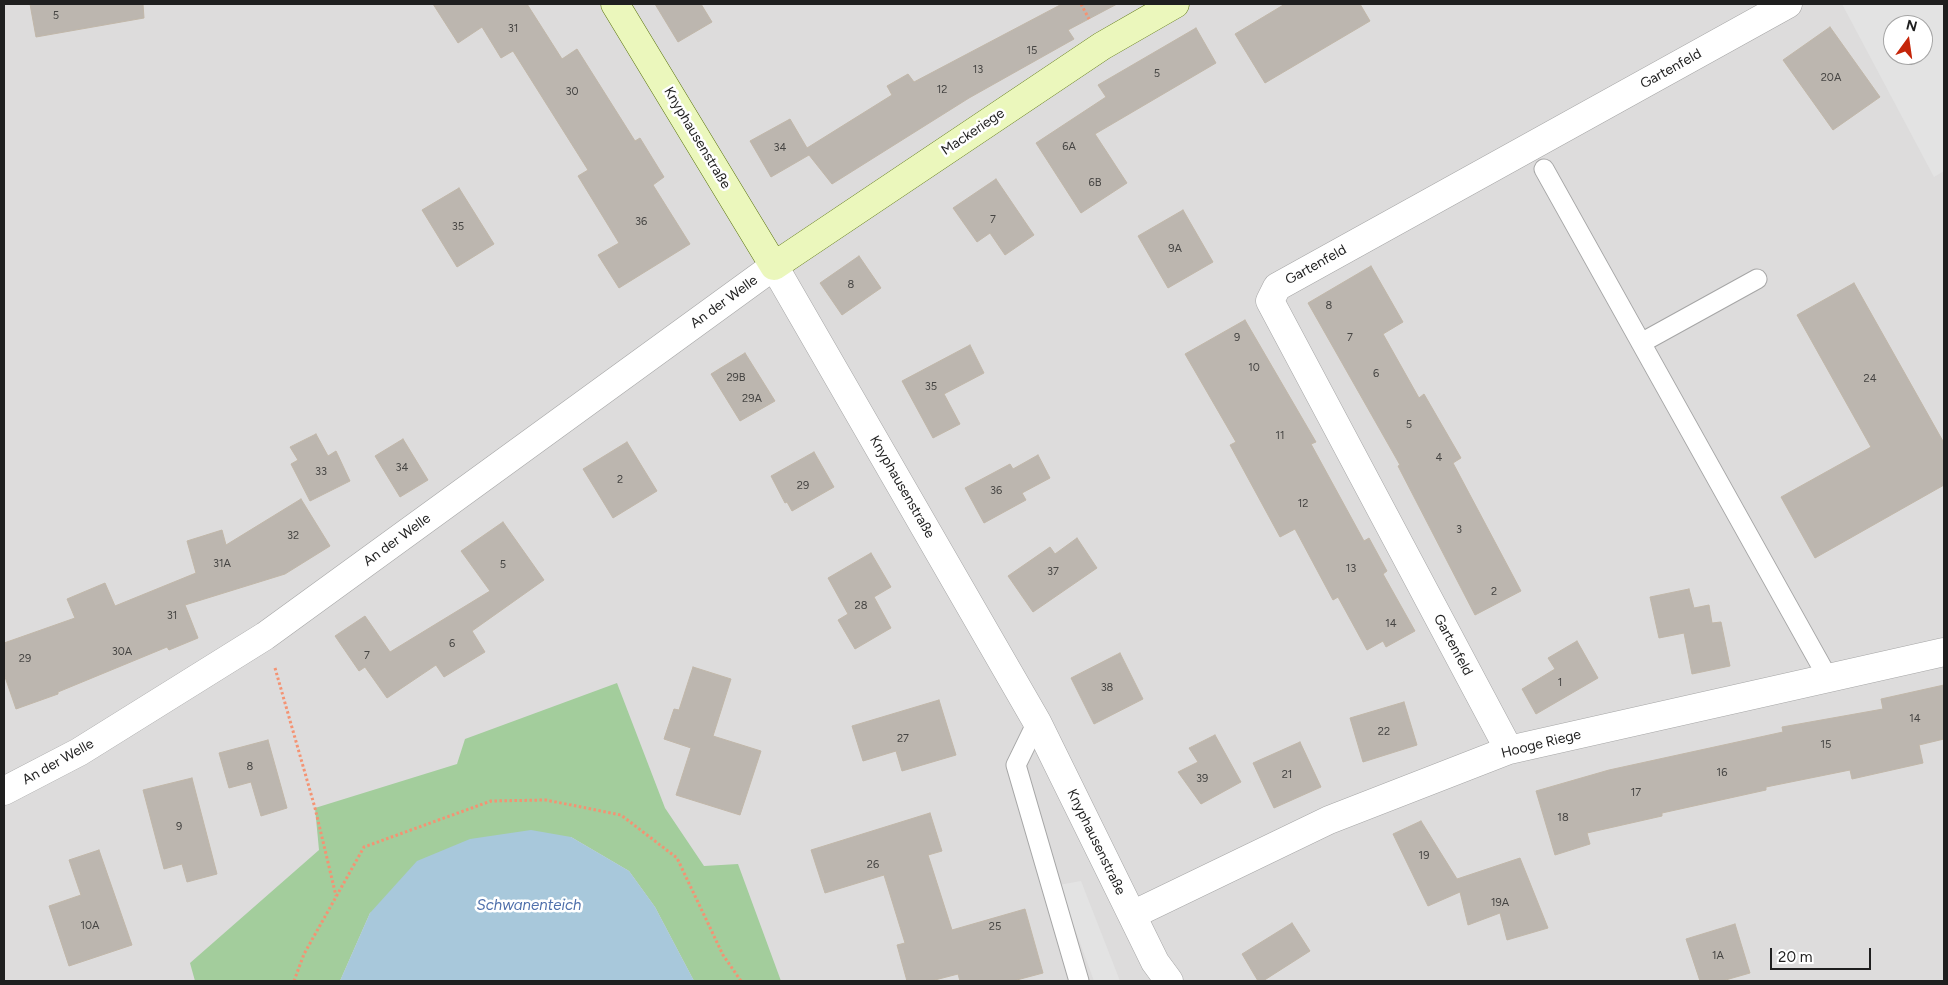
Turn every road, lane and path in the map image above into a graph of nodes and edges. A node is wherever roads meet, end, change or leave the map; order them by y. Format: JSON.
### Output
{"nodes":[{"id":1,"x":615,"y":4,"type":"edge"},
{"id":2,"x":1175,"y":4,"type":"edge"},
{"id":3,"x":1788,"y":4,"type":"edge"},
{"id":4,"x":1544,"y":169,"type":"dead end"},
{"id":5,"x":774,"y":266,"type":"junction"},
{"id":6,"x":1757,"y":279,"type":"dead end"},
{"id":7,"x":1641,"y":343,"type":"junction"},
{"id":8,"x":265,"y":636,"type":"junction"},
{"id":9,"x":1944,"y":652,"type":"edge"},
{"id":10,"x":1828,"y":678,"type":"junction"},
{"id":11,"x":1037,"y":722,"type":"junction"},
{"id":12,"x":1509,"y":750,"type":"junction"},
{"id":13,"x":4,"y":791,"type":"edge"},
{"id":14,"x":336,"y":897,"type":"junction"},
{"id":15,"x":1132,"y":915,"type":"junction"},
{"id":16,"x":294,"y":981,"type":"edge"},
{"id":17,"x":740,"y":981,"type":"edge"},
{"id":18,"x":1079,"y":981,"type":"edge"},
{"id":19,"x":1169,"y":981,"type":"edge"}],
"edges":[{"from":1,"to":5,"type":"main road","name":"Knyphausenstraße"},
{"from":2,"to":5,"type":"main road","name":"Mackeriege"},
{"from":3,"to":12,"type":"street","name":"Gartenfeld"},
{"from":4,"to":7,"type":"lane"},
{"from":5,"to":8,"type":"street","name":"An der Welle"},
{"from":5,"to":11,"type":"street","name":"Knyphausenstraße"},
{"from":6,"to":7,"type":"lane"},
{"from":7,"to":10,"type":"lane"},
{"from":8,"to":13,"type":"street","name":"An der Welle"},
{"from":8,"to":14,"type":"path"},
{"from":9,"to":10,"type":"street","name":"Hooge Riege"},
{"from":10,"to":12,"type":"street","name":"Hooge Riege"},
{"from":11,"to":15,"type":"street","name":"Knyphausenstraße"},
{"from":11,"to":18,"type":"lane"},
{"from":12,"to":15,"type":"street","name":"Hooge Riege"},
{"from":14,"to":16,"type":"path"},
{"from":14,"to":17,"type":"path"},
{"from":15,"to":19,"type":"street","name":"Knyphausenstraße"}]}
